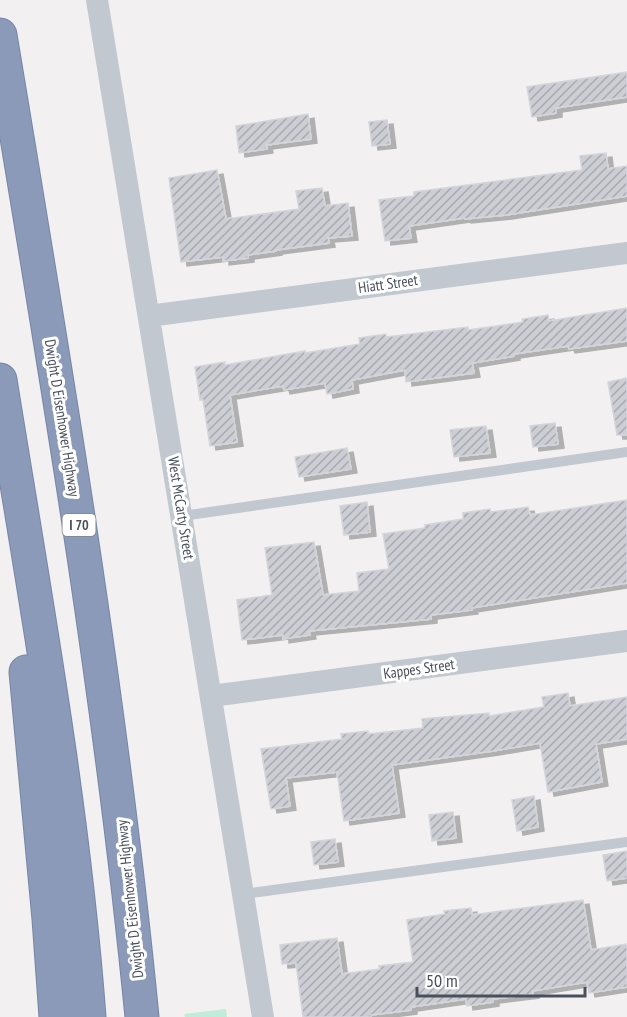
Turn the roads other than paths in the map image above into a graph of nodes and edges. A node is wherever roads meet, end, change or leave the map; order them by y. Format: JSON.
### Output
{"nodes":[{"id":1,"x":98,"y":0,"type":"edge"},
{"id":2,"x":0,"y":35,"type":"edge"},
{"id":3,"x":627,"y":253,"type":"edge"},
{"id":4,"x":149,"y":316,"type":"junction"},
{"id":5,"x":0,"y":380,"type":"edge"},
{"id":6,"x":0,"y":404,"type":"edge"},
{"id":7,"x":627,"y":452,"type":"edge"},
{"id":8,"x":182,"y":516,"type":"junction"},
{"id":9,"x":627,"y":641,"type":"edge"},
{"id":10,"x":212,"y":696,"type":"junction"},
{"id":11,"x":627,"y":842,"type":"edge"},
{"id":12,"x":129,"y":879,"type":"junction"},
{"id":13,"x":244,"y":894,"type":"junction"},
{"id":14,"x":56,"y":1017,"type":"edge"},
{"id":15,"x":89,"y":1017,"type":"edge"},
{"id":16,"x":142,"y":1017,"type":"edge"},
{"id":17,"x":154,"y":1017,"type":"edge"},
{"id":18,"x":262,"y":1017,"type":"edge"}],
"edges":[{"from":1,"to":4,"type":"street","name":"West McCarty Street"},
{"from":2,"to":12,"type":"highway","name":"Dwight D Eisenhower Highway","number":"I 70"},
{"from":3,"to":4,"type":"street","name":"Hiatt Street"},
{"from":4,"to":8,"type":"street","name":"West McCarty Street"},
{"from":5,"to":15,"type":"highway"},
{"from":6,"to":14,"type":"highway"},
{"from":7,"to":8,"type":"lane"},
{"from":8,"to":10,"type":"street","name":"West McCarty Street"},
{"from":9,"to":10,"type":"street","name":"Kappes Street"},
{"from":10,"to":13,"type":"street","name":"West McCarty Street"},
{"from":11,"to":13,"type":"lane"},
{"from":12,"to":16,"type":"highway","name":"Dwight D Eisenhower Highway","number":"I 70"},
{"from":12,"to":17,"type":"highway"},
{"from":13,"to":18,"type":"street","name":"West McCarty Street"}]}
